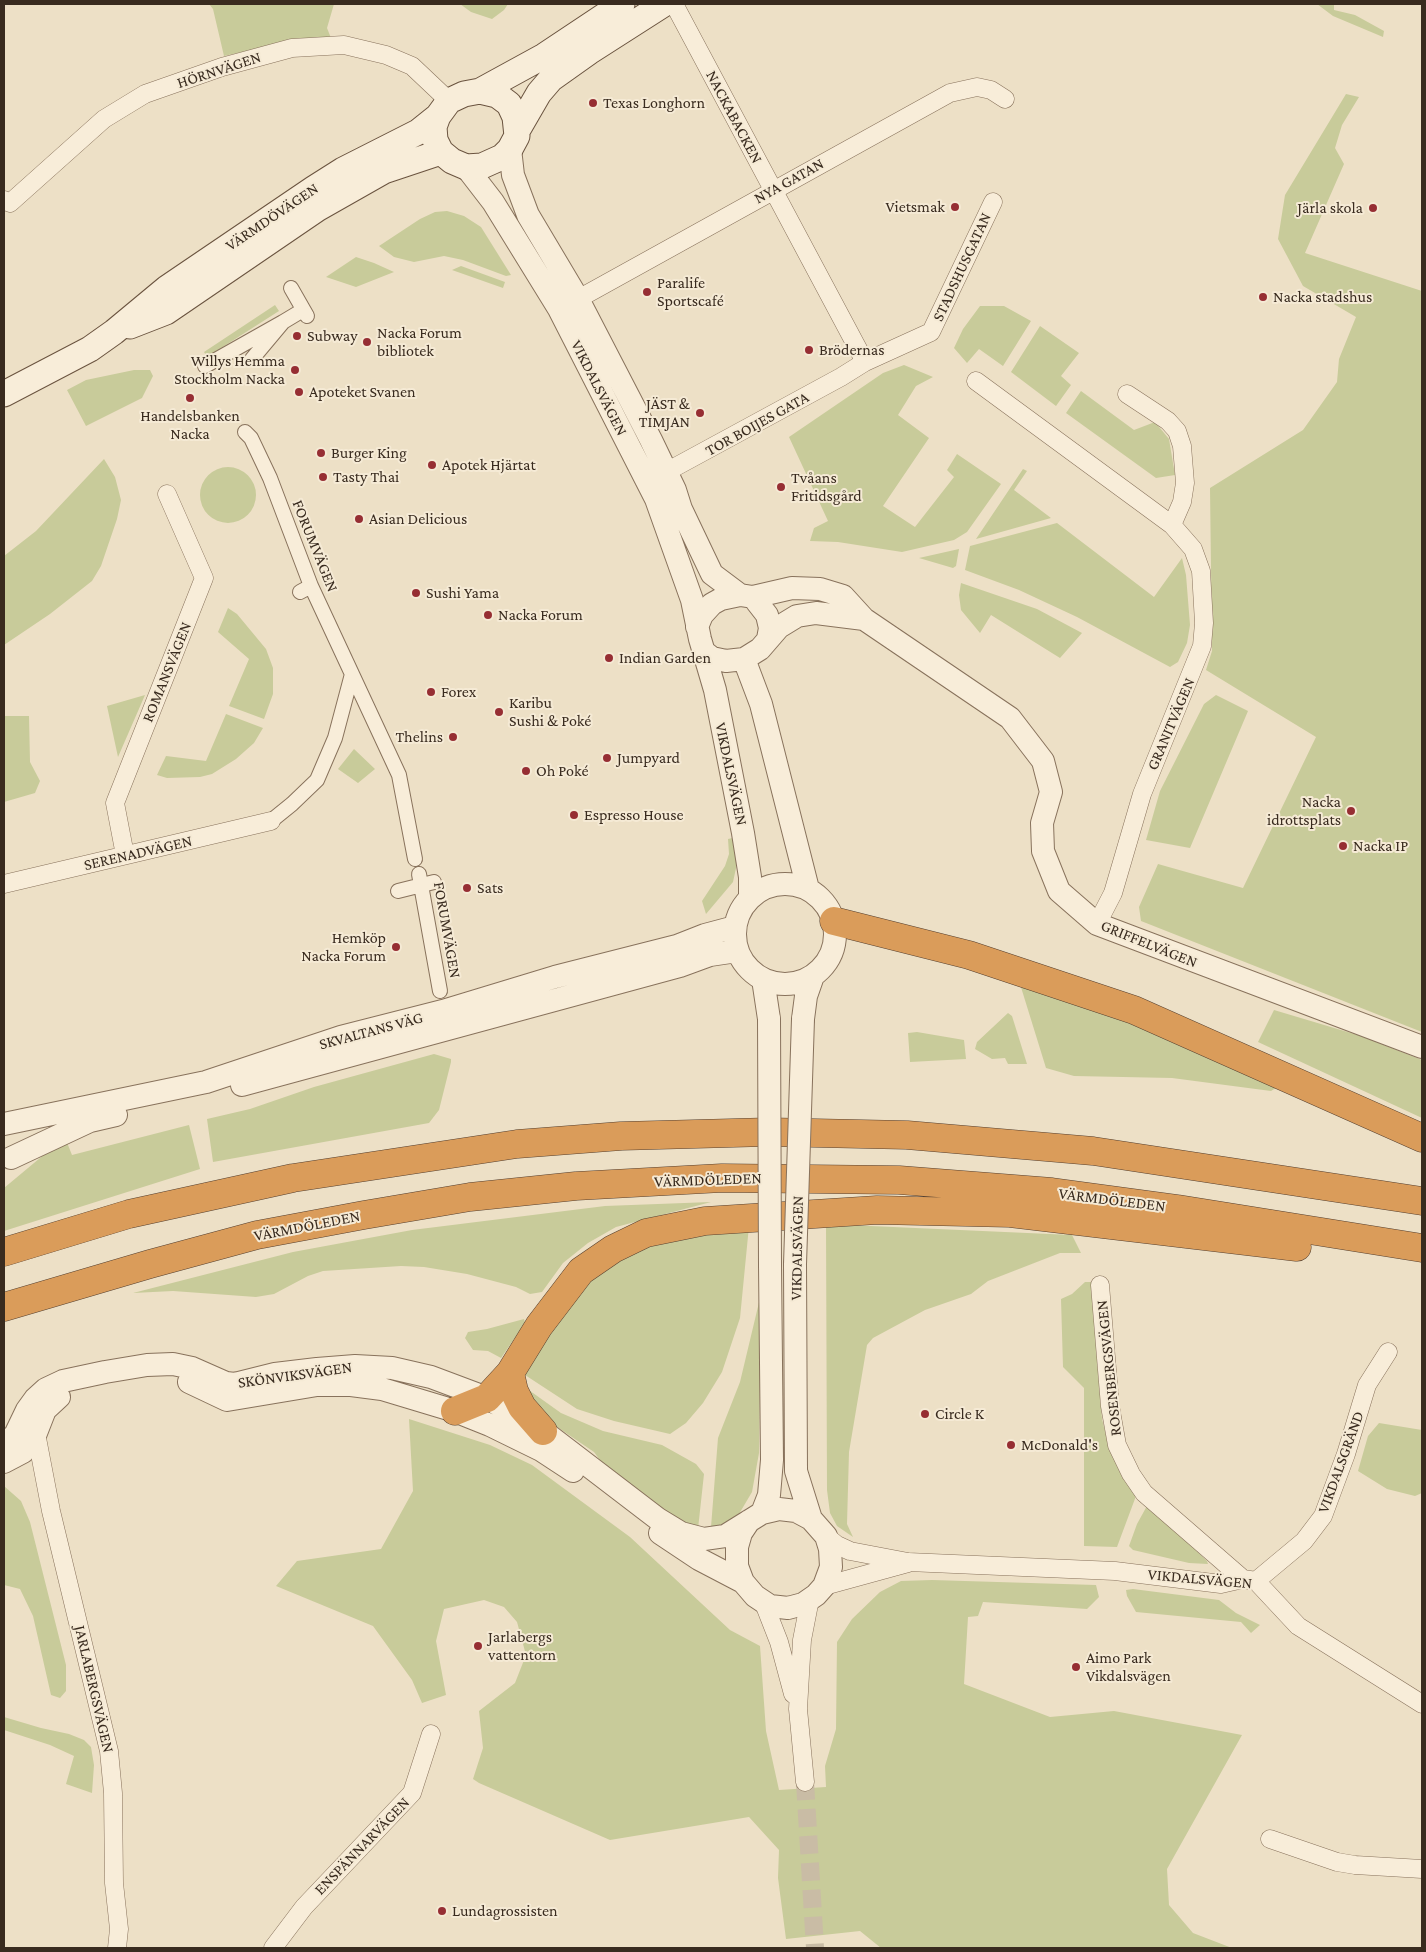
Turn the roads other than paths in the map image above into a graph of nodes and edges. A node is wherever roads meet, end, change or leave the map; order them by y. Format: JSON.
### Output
{"nodes":[{"id":1,"x":622,"y":4,"type":"edge"},
{"id":2,"x":664,"y":4,"type":"edge"},
{"id":3,"x":674,"y":4,"type":"edge"},
{"id":4,"x":480,"y":91,"type":"junction"},
{"id":5,"x":1006,"y":99,"type":"dead end"},
{"id":6,"x":444,"y":108,"type":"junction"},
{"id":7,"x":514,"y":140,"type":"junction"},
{"id":8,"x":441,"y":152,"type":"junction"},
{"id":9,"x":466,"y":167,"type":"junction"},
{"id":10,"x":772,"y":190,"type":"junction"},
{"id":11,"x":7,"y":202,"type":"edge"},
{"id":12,"x":993,"y":202,"type":"dead end"},
{"id":13,"x":291,"y":288,"type":"dead end"},
{"id":14,"x":578,"y":299,"type":"junction"},
{"id":15,"x":283,"y":322,"type":"junction"},
{"id":16,"x":114,"y":332,"type":"junction"},
{"id":17,"x":932,"y":332,"type":"joint"},
{"id":18,"x":252,"y":360,"type":"dead end"},
{"id":19,"x":865,"y":362,"type":"junction"},
{"id":20,"x":204,"y":366,"type":"dead end"},
{"id":21,"x":976,"y":381,"type":"dead end"},
{"id":22,"x":4,"y":394,"type":"edge"},
{"id":23,"x":1127,"y":394,"type":"dead end"},
{"id":24,"x":244,"y":432,"type":"dead end"},
{"id":25,"x":658,"y":477,"type":"junction"},
{"id":26,"x":166,"y":494,"type":"dead end"},
{"id":27,"x":1172,"y":525,"type":"junction"},
{"id":28,"x":747,"y":596,"type":"junction"},
{"id":29,"x":864,"y":619,"type":"junction"},
{"id":30,"x":697,"y":627,"type":"junction"},
{"id":31,"x":768,"y":639,"type":"junction"},
{"id":32,"x":703,"y":651,"type":"junction"},
{"id":33,"x":744,"y":659,"type":"junction"},
{"id":34,"x":352,"y":674,"type":"junction"},
{"id":35,"x":271,"y":821,"type":"joint"},
{"id":36,"x":125,"y":856,"type":"junction"},
{"id":37,"x":415,"y":859,"type":"dead end"},
{"id":38,"x":4,"y":884,"type":"edge"},
{"id":39,"x":808,"y":889,"type":"junction"},
{"id":40,"x":398,"y":891,"type":"dead end"},
{"id":41,"x":750,"y":898,"type":"junction"},
{"id":42,"x":834,"y":921,"type":"junction"},
{"id":43,"x":1097,"y":924,"type":"junction"},
{"id":44,"x":735,"y":927,"type":"junction"},
{"id":45,"x":737,"y":951,"type":"junction"},
{"id":46,"x":813,"y":976,"type":"junction"},
{"id":47,"x":763,"y":979,"type":"junction"},
{"id":48,"x":440,"y":992,"type":"dead end"},
{"id":49,"x":1422,"y":1047,"type":"edge"},
{"id":50,"x":4,"y":1126,"type":"edge"},
{"id":51,"x":1422,"y":1138,"type":"edge"},
{"id":52,"x":7,"y":1163,"type":"edge"},
{"id":53,"x":1422,"y":1201,"type":"edge"},
{"id":54,"x":1422,"y":1248,"type":"edge"},
{"id":55,"x":4,"y":1252,"type":"edge"},
{"id":56,"x":1422,"y":1263,"type":"edge"},
{"id":57,"x":1100,"y":1285,"type":"dead end"},
{"id":58,"x":4,"y":1307,"type":"edge"},
{"id":59,"x":1388,"y":1352,"type":"dead end"},
{"id":60,"x":510,"y":1373,"type":"junction"},
{"id":61,"x":487,"y":1398,"type":"junction"},
{"id":62,"x":456,"y":1411,"type":"junction"},
{"id":63,"x":543,"y":1431,"type":"junction"},
{"id":64,"x":36,"y":1433,"type":"junction"},
{"id":65,"x":4,"y":1444,"type":"edge"},
{"id":66,"x":4,"y":1462,"type":"edge"},
{"id":67,"x":756,"y":1517,"type":"junction"},
{"id":68,"x":811,"y":1519,"type":"junction"},
{"id":69,"x":826,"y":1536,"type":"junction"},
{"id":70,"x":908,"y":1562,"type":"junction"},
{"id":71,"x":1250,"y":1580,"type":"junction"},
{"id":72,"x":743,"y":1582,"type":"junction"},
{"id":73,"x":817,"y":1593,"type":"junction"},
{"id":74,"x":763,"y":1601,"type":"junction"},
{"id":75,"x":1422,"y":1704,"type":"edge"},
{"id":76,"x":798,"y":1709,"type":"junction"},
{"id":77,"x":431,"y":1734,"type":"dead end"},
{"id":78,"x":805,"y":1782,"type":"tunnel mouth"},
{"id":79,"x":1270,"y":1839,"type":"dead end"},
{"id":80,"x":1422,"y":1869,"type":"edge"},
{"id":81,"x":117,"y":1948,"type":"edge"},
{"id":82,"x":273,"y":1948,"type":"edge"}],
"edges":[{"from":1,"to":4,"type":"main road"},
{"from":2,"to":7,"type":"main road"},
{"from":3,"to":10,"type":"street","name":"NACKABACKEN"},
{"from":4,"to":6,"type":"main road"},
{"from":4,"to":7,"type":"main road"},
{"from":5,"to":10,"type":"street","name":"NYA GATAN"},
{"from":6,"to":8,"type":"main road"},
{"from":6,"to":11,"type":"street","name":"HÖRNVÄGEN"},
{"from":6,"to":16,"type":"main road","name":"VÄRMDÖVÄGEN"},
{"from":7,"to":9,"type":"main road"},
{"from":7,"to":14,"type":"street","name":"VIKDALSVÄGEN"},
{"from":8,"to":9,"type":"main road"},
{"from":8,"to":16,"type":"main road","name":"VÄRMDÖVÄGEN"},
{"from":9,"to":25,"type":"street","name":"VIKDALSVÄGEN"},
{"from":10,"to":14,"type":"street","name":"NYA GATAN"},
{"from":10,"to":19,"type":"street","name":"NACKABACKEN"},
{"from":12,"to":17,"type":"street","name":"STADSHUSGATAN"},
{"from":13,"to":15,"type":"street"},
{"from":14,"to":25,"type":"street","name":"VIKDALSVÄGEN"},
{"from":15,"to":18,"type":"street"},
{"from":15,"to":20,"type":"street"},
{"from":16,"to":22,"type":"main road","name":"VÄRMDÖVÄGEN"},
{"from":17,"to":19,"type":"street","name":"TOR BOIJES GATA"},
{"from":19,"to":25,"type":"street","name":"TOR BOIJES GATA"},
{"from":21,"to":27,"type":"street","name":"GRANITVÄGEN"},
{"from":23,"to":27,"type":"street"},
{"from":24,"to":34,"type":"street","name":"FORUMVÄGEN"},
{"from":25,"to":28,"type":"street","name":"VIKDALSVÄGEN"},
{"from":25,"to":30,"type":"street","name":"VIKDALSVÄGEN"},
{"from":26,"to":36,"type":"street","name":"ROMANSVÄGEN"},
{"from":27,"to":43,"type":"street","name":"GRANITVÄGEN"},
{"from":28,"to":29,"type":"street","name":"GRIFFELVÄGEN"},
{"from":28,"to":30,"type":"street"},
{"from":28,"to":31,"type":"street","name":"VIKDALSVÄGEN"},
{"from":29,"to":31,"type":"street","name":"GRIFFELVÄGEN"},
{"from":29,"to":43,"type":"street","name":"GRIFFELVÄGEN"},
{"from":30,"to":32,"type":"street","name":"VIKDALSVÄGEN"},
{"from":31,"to":33,"type":"street"},
{"from":32,"to":33,"type":"street"},
{"from":32,"to":41,"type":"street","name":"VIKDALSVÄGEN"},
{"from":33,"to":39,"type":"street"},
{"from":34,"to":35,"type":"street"},
{"from":34,"to":37,"type":"street","name":"FORUMVÄGEN"},
{"from":35,"to":36,"type":"street","name":"SERENADVÄGEN"},
{"from":36,"to":38,"type":"street","name":"SERENADVÄGEN"},
{"from":39,"to":41,"type":"street"},
{"from":39,"to":42,"type":"street"},
{"from":40,"to":48,"type":"street","name":"FORUMVÄGEN"},
{"from":41,"to":44,"type":"street"},
{"from":42,"to":46,"type":"street"},
{"from":42,"to":51,"type":"highway"},
{"from":43,"to":49,"type":"street","name":"GRIFFELVÄGEN"},
{"from":44,"to":45,"type":"street"},
{"from":44,"to":50,"type":"street","name":"SKVALTANS VÄG"},
{"from":45,"to":47,"type":"street"},
{"from":45,"to":52,"type":"street","name":"SKVALTANS VÄG"},
{"from":46,"to":47,"type":"street"},
{"from":46,"to":68,"type":"street","name":"VIKDALSVÄGEN","bridge":true},
{"from":47,"to":67,"type":"street","name":"VIKDALSVÄGEN","bridge":true},
{"from":50,"to":52,"type":"street"},
{"from":53,"to":55,"type":"highway"},
{"from":54,"to":58,"type":"highway","name":"VÄRMDÖLEDEN"},
{"from":56,"to":60,"type":"highway"},
{"from":57,"to":71,"type":"street","name":"ROSENBERGSVÄGEN"},
{"from":59,"to":71,"type":"street","name":"VIKDALSGRÄND"},
{"from":60,"to":61,"type":"highway"},
{"from":60,"to":63,"type":"highway"},
{"from":61,"to":62,"type":"highway"},
{"from":61,"to":63,"type":"street","name":"SKÖNVIKSVÄGEN"},
{"from":61,"to":65,"type":"street","name":"SKÖNVIKSVÄGEN"},
{"from":62,"to":64,"type":"street","name":"SKÖNVIKSVÄGEN"},
{"from":62,"to":72,"type":"street","name":"SKÖNVIKSVÄGEN"},
{"from":63,"to":67,"type":"street","name":"SKÖNVIKSVÄGEN"},
{"from":64,"to":66,"type":"street","name":"SKÖNVIKSVÄGEN"},
{"from":64,"to":81,"type":"street","name":"JARLABERGSVÄGEN"},
{"from":67,"to":68,"type":"street"},
{"from":67,"to":72,"type":"street"},
{"from":68,"to":69,"type":"street"},
{"from":69,"to":70,"type":"street","name":"VIKDALSVÄGEN"},
{"from":69,"to":73,"type":"street"},
{"from":70,"to":71,"type":"street","name":"VIKDALSVÄGEN"},
{"from":70,"to":73,"type":"street","name":"VIKDALSVÄGEN"},
{"from":71,"to":75,"type":"street","name":"VIKDALSVÄGEN"},
{"from":72,"to":74,"type":"street"},
{"from":73,"to":74,"type":"street"},
{"from":73,"to":76,"type":"street"},
{"from":74,"to":76,"type":"street"},
{"from":76,"to":78,"type":"street"},
{"from":77,"to":82,"type":"street","name":"ENSPÄNNARVÄGEN"},
{"from":79,"to":80,"type":"street"}]}
